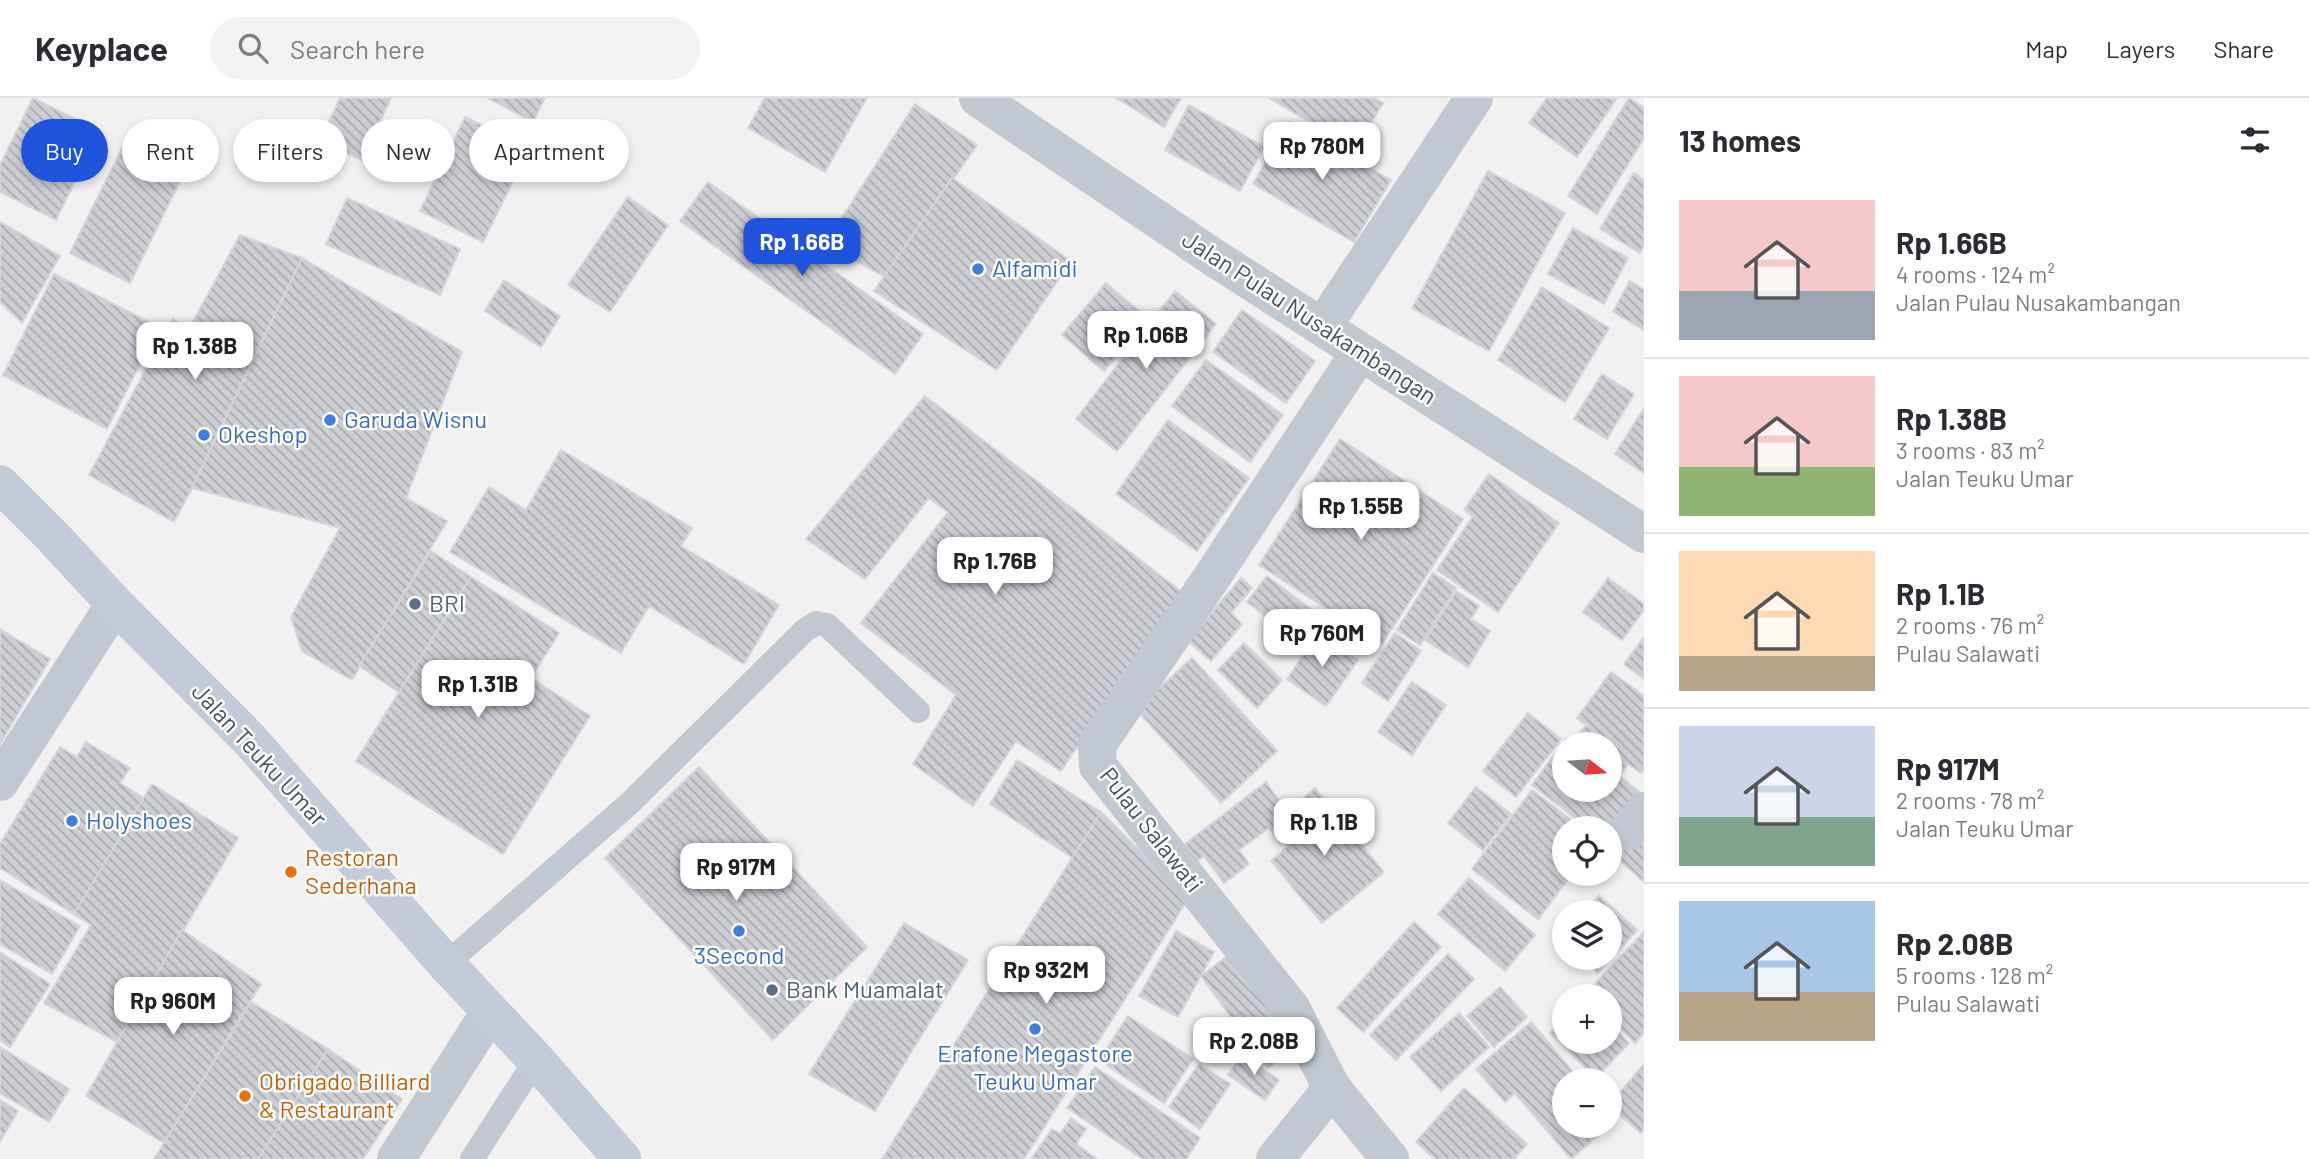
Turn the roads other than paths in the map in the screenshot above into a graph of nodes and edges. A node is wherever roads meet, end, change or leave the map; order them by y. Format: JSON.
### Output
{"nodes":[{"id":1,"x":978,"y":98,"type":"edge"},
{"id":2,"x":1474,"y":98,"type":"edge"},
{"id":3,"x":1323,"y":326,"type":"junction"},
{"id":4,"x":1360,"y":352,"type":"junction"},
{"id":5,"x":0,"y":484,"type":"edge"},
{"id":6,"x":1644,"y":534,"type":"edge"},
{"id":7,"x":115,"y":604,"type":"junction"},
{"id":8,"x":918,"y":711,"type":"dead end"},
{"id":9,"x":0,"y":782,"type":"edge"},
{"id":10,"x":446,"y":964,"type":"junction"},
{"id":11,"x":490,"y":1012,"type":"junction"},
{"id":12,"x":536,"y":1060,"type":"junction"},
{"id":13,"x":1332,"y":1088,"type":"junction"},
{"id":14,"x":396,"y":1159,"type":"edge"},
{"id":15,"x":472,"y":1159,"type":"edge"},
{"id":16,"x":622,"y":1159,"type":"edge"},
{"id":17,"x":1275,"y":1159,"type":"edge"},
{"id":18,"x":1390,"y":1159,"type":"edge"}],
"edges":[{"from":1,"to":3,"type":"street","name":"Jalan Pulau Nusakambangan"},
{"from":2,"to":3,"type":"street"},
{"from":3,"to":4,"type":"street","name":"Jalan Pulau Nusakambangan"},
{"from":4,"to":6,"type":"street","name":"Jalan Pulau Nusakambangan"},
{"from":4,"to":13,"type":"street","name":"Pulau Salawati"},
{"from":5,"to":7,"type":"main road","name":"Jalan Teuku Umar"},
{"from":7,"to":9,"type":"street"},
{"from":7,"to":10,"type":"main road","name":"Jalan Teuku Umar"},
{"from":8,"to":10,"type":"lane"},
{"from":10,"to":11,"type":"main road","name":"Jalan Teuku Umar"},
{"from":11,"to":12,"type":"main road","name":"Jalan Teuku Umar"},
{"from":11,"to":14,"type":"street"},
{"from":12,"to":15,"type":"lane"},
{"from":12,"to":16,"type":"main road","name":"Jalan Teuku Umar"},
{"from":13,"to":17,"type":"street"},
{"from":13,"to":18,"type":"street","name":"Pulau Salawati"}]}
